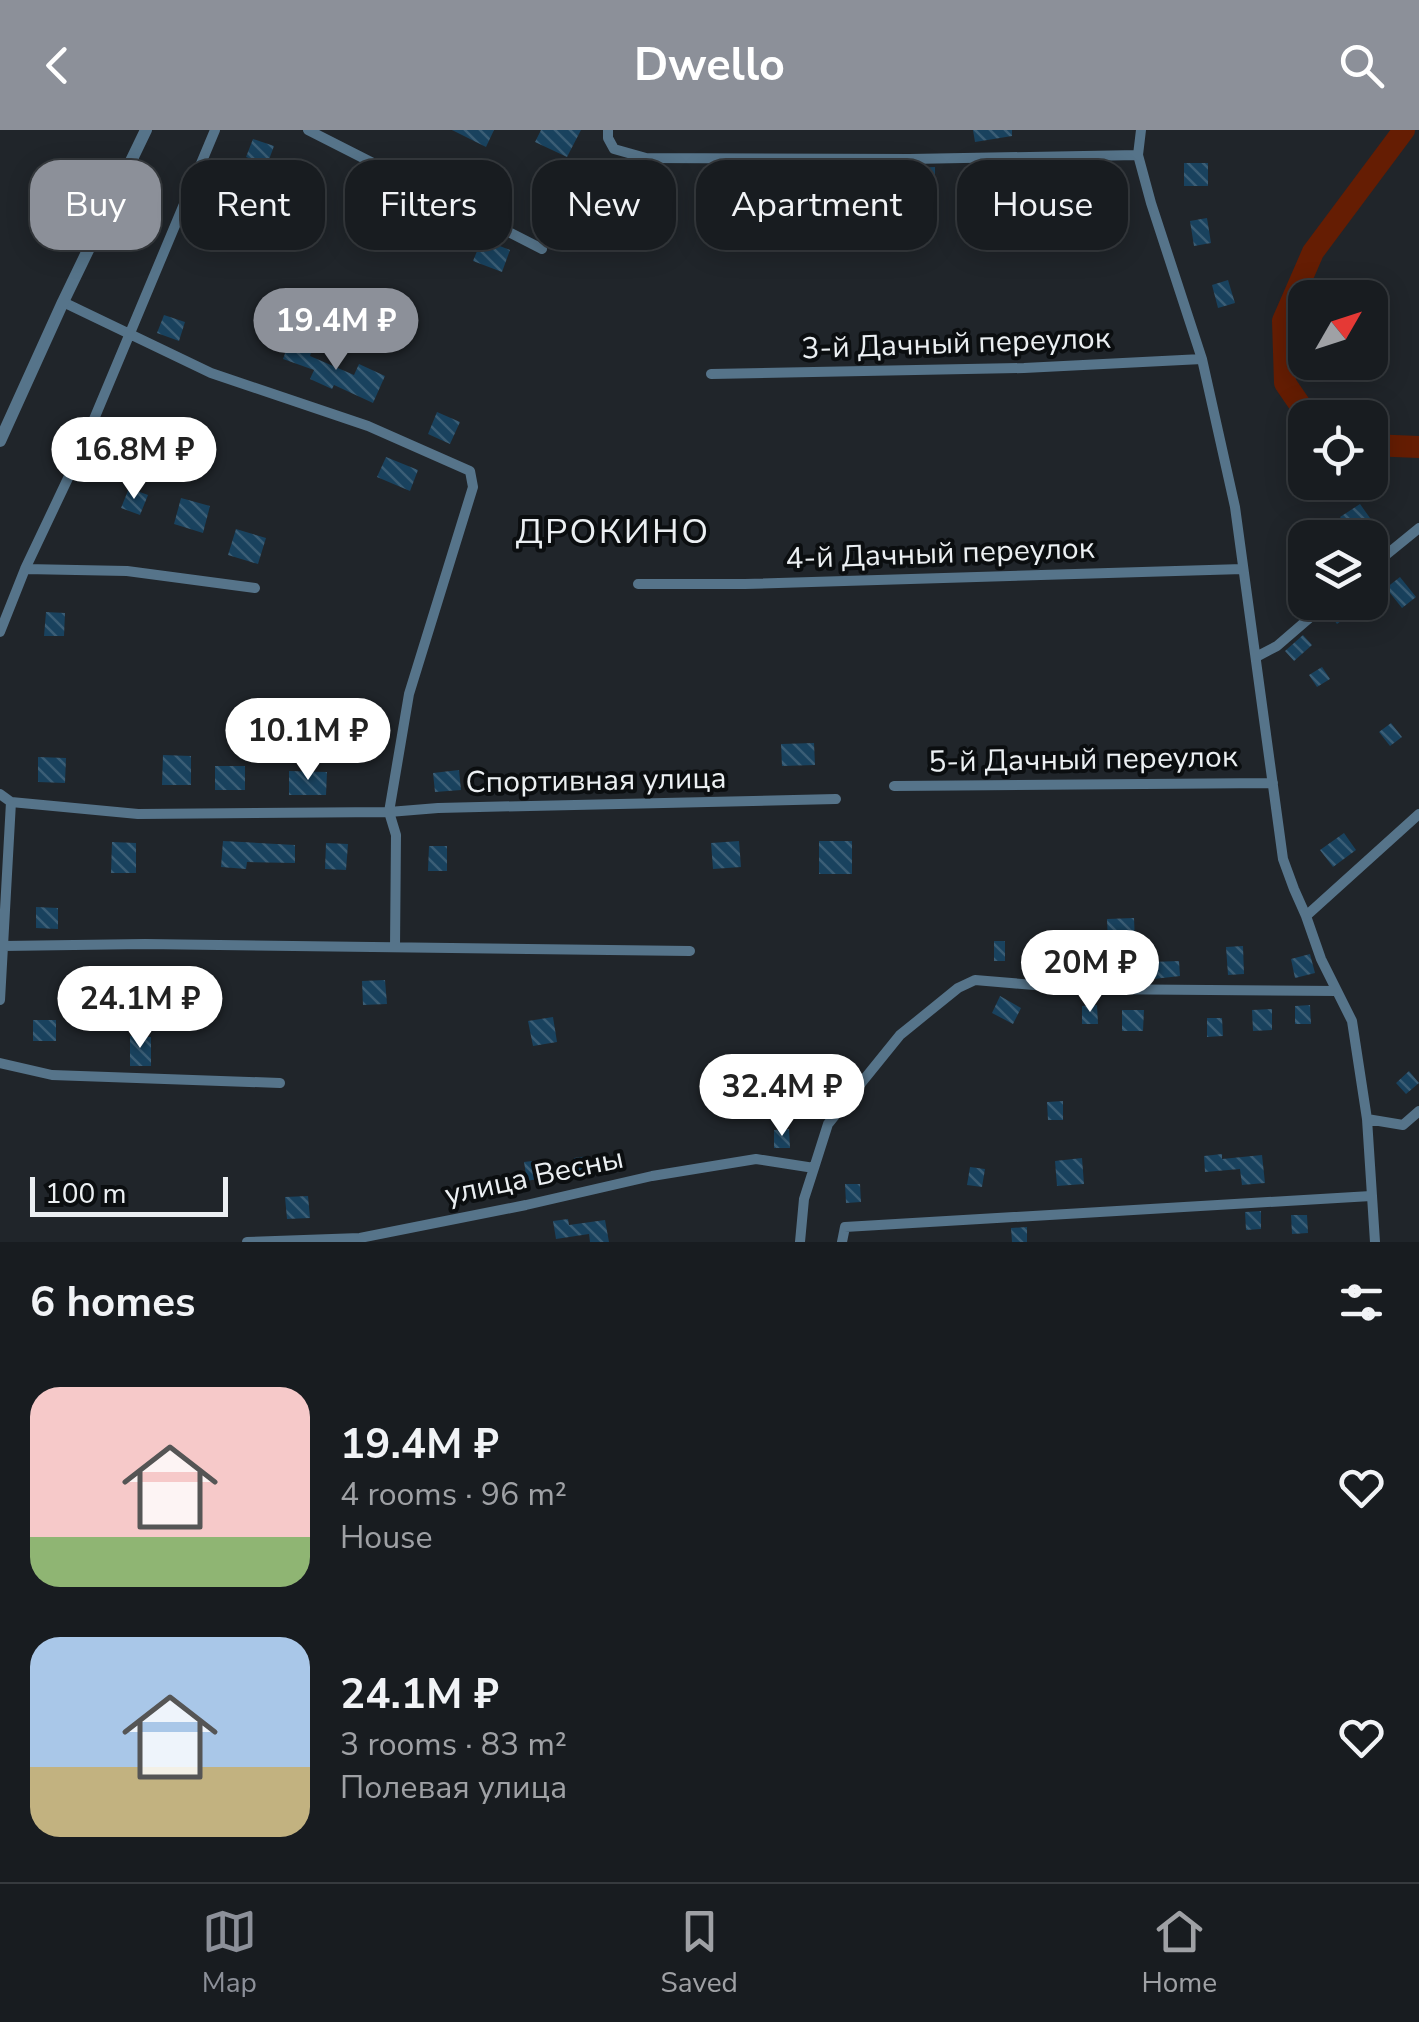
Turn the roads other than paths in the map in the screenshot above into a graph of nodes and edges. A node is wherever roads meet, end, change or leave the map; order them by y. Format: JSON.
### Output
{"nodes":[{"id":1,"x":146,"y":130,"type":"edge"},
{"id":2,"x":215,"y":130,"type":"edge"},
{"id":3,"x":308,"y":130,"type":"edge"},
{"id":4,"x":608,"y":130,"type":"edge"},
{"id":5,"x":1141,"y":130,"type":"edge"},
{"id":6,"x":1138,"y":154,"type":"junction"},
{"id":7,"x":532,"y":244,"type":"edge"},
{"id":8,"x":63,"y":302,"type":"junction"},
{"id":9,"x":130,"y":334,"type":"junction"},
{"id":10,"x":1202,"y":360,"type":"junction"},
{"id":11,"x":711,"y":374,"type":"dead end"},
{"id":12,"x":0,"y":441,"type":"edge"},
{"id":13,"x":1419,"y":528,"type":"edge"},
{"id":14,"x":1388,"y":553,"type":"edge"},
{"id":15,"x":25,"y":569,"type":"junction"},
{"id":16,"x":1244,"y":569,"type":"junction"},
{"id":17,"x":638,"y":584,"type":"dead end"},
{"id":18,"x":255,"y":588,"type":"dead end"},
{"id":19,"x":1307,"y":620,"type":"edge"},
{"id":20,"x":0,"y":632,"type":"edge"},
{"id":21,"x":1256,"y":657,"type":"junction"},
{"id":22,"x":1272,"y":782,"type":"junction"},
{"id":23,"x":894,"y":786,"type":"dead end"},
{"id":24,"x":0,"y":794,"type":"edge"},
{"id":25,"x":836,"y":799,"type":"dead end"},
{"id":26,"x":11,"y":802,"type":"junction"},
{"id":27,"x":389,"y":812,"type":"junction"},
{"id":28,"x":1419,"y":814,"type":"edge"},
{"id":29,"x":1306,"y":916,"type":"junction"},
{"id":30,"x":3,"y":946,"type":"junction"},
{"id":31,"x":395,"y":947,"type":"junction"},
{"id":32,"x":690,"y":951,"type":"dead end"},
{"id":33,"x":1337,"y":991,"type":"junction"},
{"id":34,"x":0,"y":1000,"type":"edge"},
{"id":35,"x":0,"y":1063,"type":"edge"},
{"id":36,"x":280,"y":1083,"type":"dead end"},
{"id":37,"x":1419,"y":1111,"type":"edge"},
{"id":38,"x":1367,"y":1119,"type":"junction"},
{"id":39,"x":814,"y":1168,"type":"junction"},
{"id":40,"x":1371,"y":1196,"type":"junction"},
{"id":41,"x":247,"y":1242,"type":"edge"},
{"id":42,"x":800,"y":1242,"type":"edge"},
{"id":43,"x":842,"y":1242,"type":"edge"},
{"id":44,"x":1376,"y":1242,"type":"edge"}],
"edges":[{"from":1,"to":8,"type":"street"},
{"from":2,"to":9,"type":"street"},
{"from":3,"to":7,"type":"street"},
{"from":4,"to":6,"type":"street"},
{"from":5,"to":6,"type":"street"},
{"from":6,"to":10,"type":"street"},
{"from":8,"to":9,"type":"street"},
{"from":8,"to":12,"type":"street"},
{"from":9,"to":15,"type":"street"},
{"from":9,"to":27,"type":"street"},
{"from":10,"to":11,"type":"street","name":"3-й Дачный переулок"},
{"from":10,"to":16,"type":"street"},
{"from":13,"to":14,"type":"street"},
{"from":15,"to":18,"type":"street"},
{"from":15,"to":20,"type":"street"},
{"from":16,"to":17,"type":"street","name":"4-й Дачный переулок"},
{"from":16,"to":21,"type":"street"},
{"from":19,"to":21,"type":"street"},
{"from":21,"to":22,"type":"street"},
{"from":22,"to":23,"type":"street","name":"5-й Дачный переулок"},
{"from":22,"to":29,"type":"street"},
{"from":24,"to":26,"type":"street"},
{"from":25,"to":27,"type":"street","name":"Спортивная улица"},
{"from":26,"to":27,"type":"street","name":"Спортивная улица"},
{"from":26,"to":30,"type":"street"},
{"from":27,"to":31,"type":"street"},
{"from":28,"to":29,"type":"street"},
{"from":29,"to":33,"type":"street"},
{"from":30,"to":31,"type":"street"},
{"from":30,"to":34,"type":"street"},
{"from":31,"to":32,"type":"street"},
{"from":33,"to":38,"type":"street"},
{"from":33,"to":39,"type":"street"},
{"from":35,"to":36,"type":"street"},
{"from":37,"to":38,"type":"street"},
{"from":38,"to":40,"type":"street"},
{"from":39,"to":41,"type":"street","name":"улица Весны"},
{"from":39,"to":42,"type":"street"},
{"from":40,"to":43,"type":"street"},
{"from":40,"to":44,"type":"street"}]}
